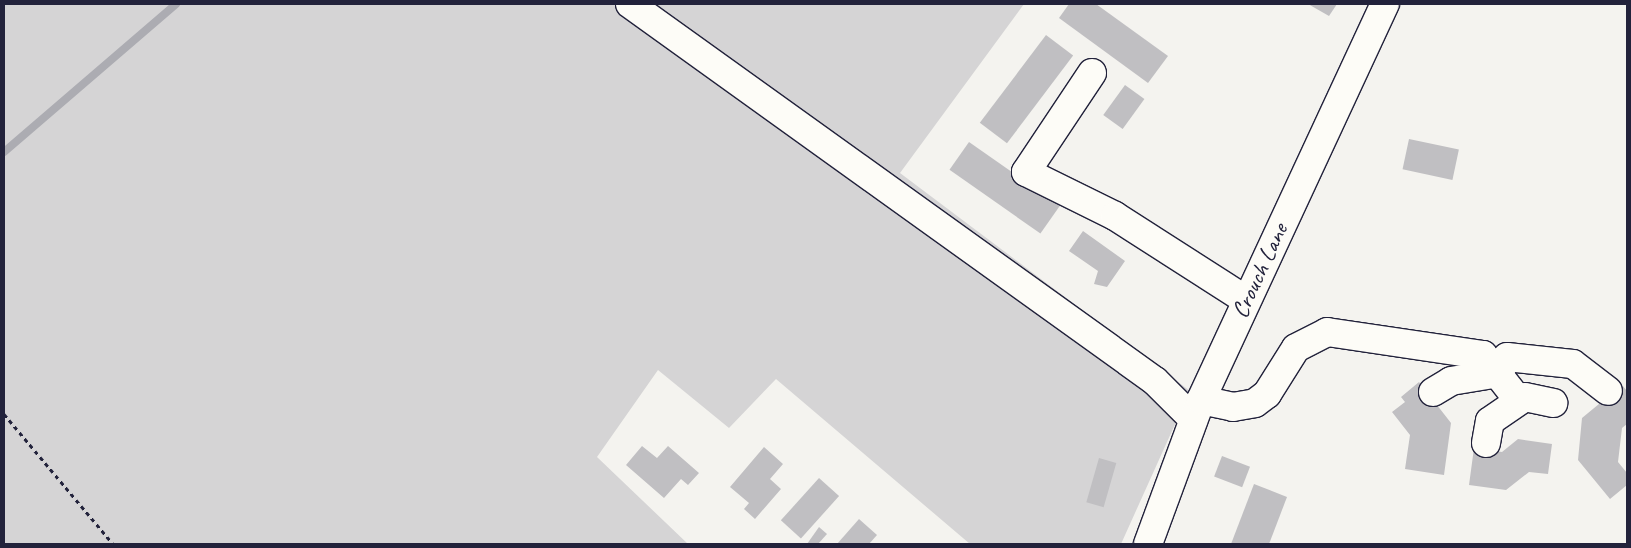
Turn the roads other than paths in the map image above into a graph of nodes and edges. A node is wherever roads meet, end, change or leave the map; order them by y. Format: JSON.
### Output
{"nodes":[{"id":1,"x":630,"y":4,"type":"edge"},
{"id":2,"x":1385,"y":4,"type":"edge"},
{"id":3,"x":1092,"y":73,"type":"dead end"},
{"id":4,"x":1246,"y":300,"type":"junction"},
{"id":5,"x":1499,"y":373,"type":"junction"},
{"id":6,"x":1608,"y":391,"type":"dead end"},
{"id":7,"x":1433,"y":392,"type":"dead end"},
{"id":8,"x":1519,"y":401,"type":"junction"},
{"id":9,"x":1553,"y":403,"type":"dead end"},
{"id":10,"x":1197,"y":410,"type":"junction"},
{"id":11,"x":1486,"y":443,"type":"dead end"},
{"id":12,"x":1148,"y":544,"type":"edge"}],
"edges":[{"from":1,"to":10,"type":"street"},
{"from":2,"to":4,"type":"street","name":"Crouch Lane"},
{"from":3,"to":4,"type":"street"},
{"from":4,"to":10,"type":"street","name":"Crouch Lane"},
{"from":5,"to":6,"type":"street"},
{"from":5,"to":7,"type":"street"},
{"from":5,"to":8,"type":"street"},
{"from":5,"to":10,"type":"street"},
{"from":8,"to":9,"type":"street"},
{"from":8,"to":11,"type":"street"},
{"from":10,"to":12,"type":"street","name":"Crouch Lane"}]}
